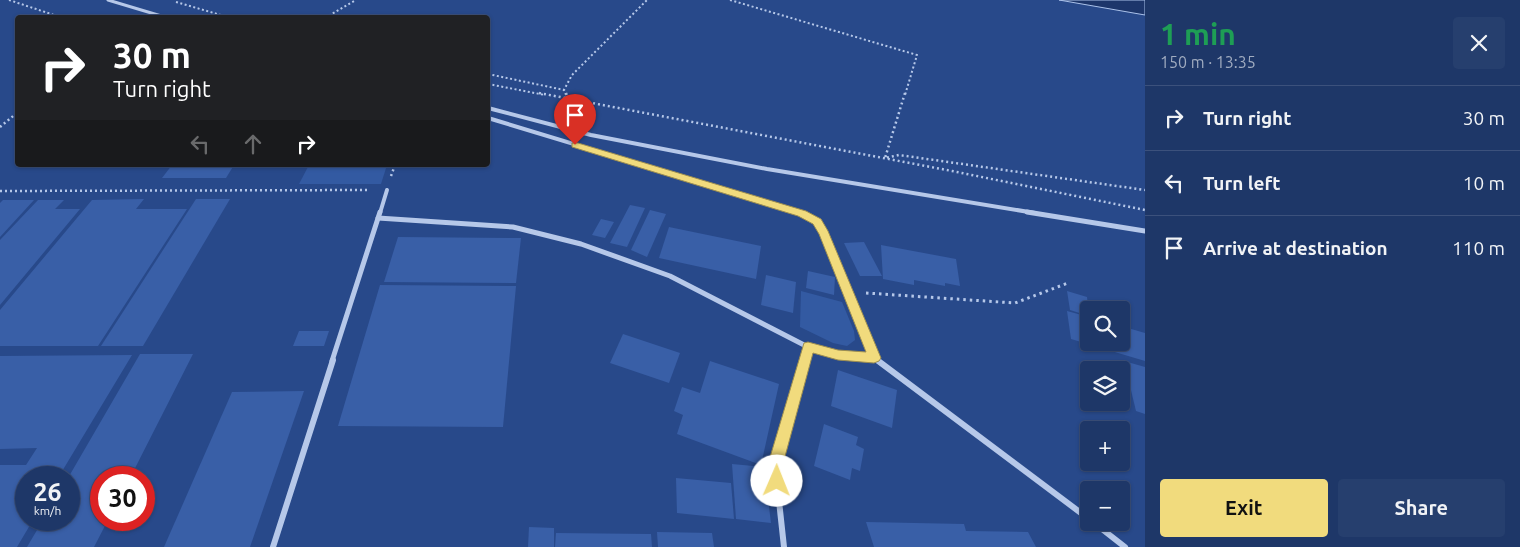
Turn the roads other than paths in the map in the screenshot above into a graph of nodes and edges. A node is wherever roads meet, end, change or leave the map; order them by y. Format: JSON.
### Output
{"nodes":[{"id":1,"x":108,"y":0,"type":"edge"},
{"id":2,"x":158,"y":15,"type":"edge"},
{"id":3,"x":490,"y":109,"type":"edge"},
{"id":4,"x":490,"y":119,"type":"edge"},
{"id":5,"x":387,"y":190,"type":"road end"},
{"id":6,"x":378,"y":218,"type":"junction"},
{"id":7,"x":1145,"y":231,"type":"edge"},
{"id":8,"x":808,"y":347,"type":"junction"},
{"id":9,"x":874,"y":358,"type":"junction"},
{"id":10,"x":1080,"y":512,"type":"edge"},
{"id":11,"x":1105,"y":531,"type":"edge"},
{"id":12,"x":273,"y":547,"type":"edge"},
{"id":13,"x":784,"y":547,"type":"edge"},
{"id":14,"x":1126,"y":547,"type":"edge"}],
"edges":[{"from":1,"to":2,"type":"street"},
{"from":3,"to":7,"type":"street"},
{"from":4,"to":9,"type":"street"},
{"from":5,"to":6,"type":"street"},
{"from":6,"to":8,"type":"street"},
{"from":6,"to":12,"type":"street"},
{"from":8,"to":9,"type":"street"},
{"from":8,"to":13,"type":"street"},
{"from":9,"to":10,"type":"street"},
{"from":11,"to":14,"type":"street"}]}
